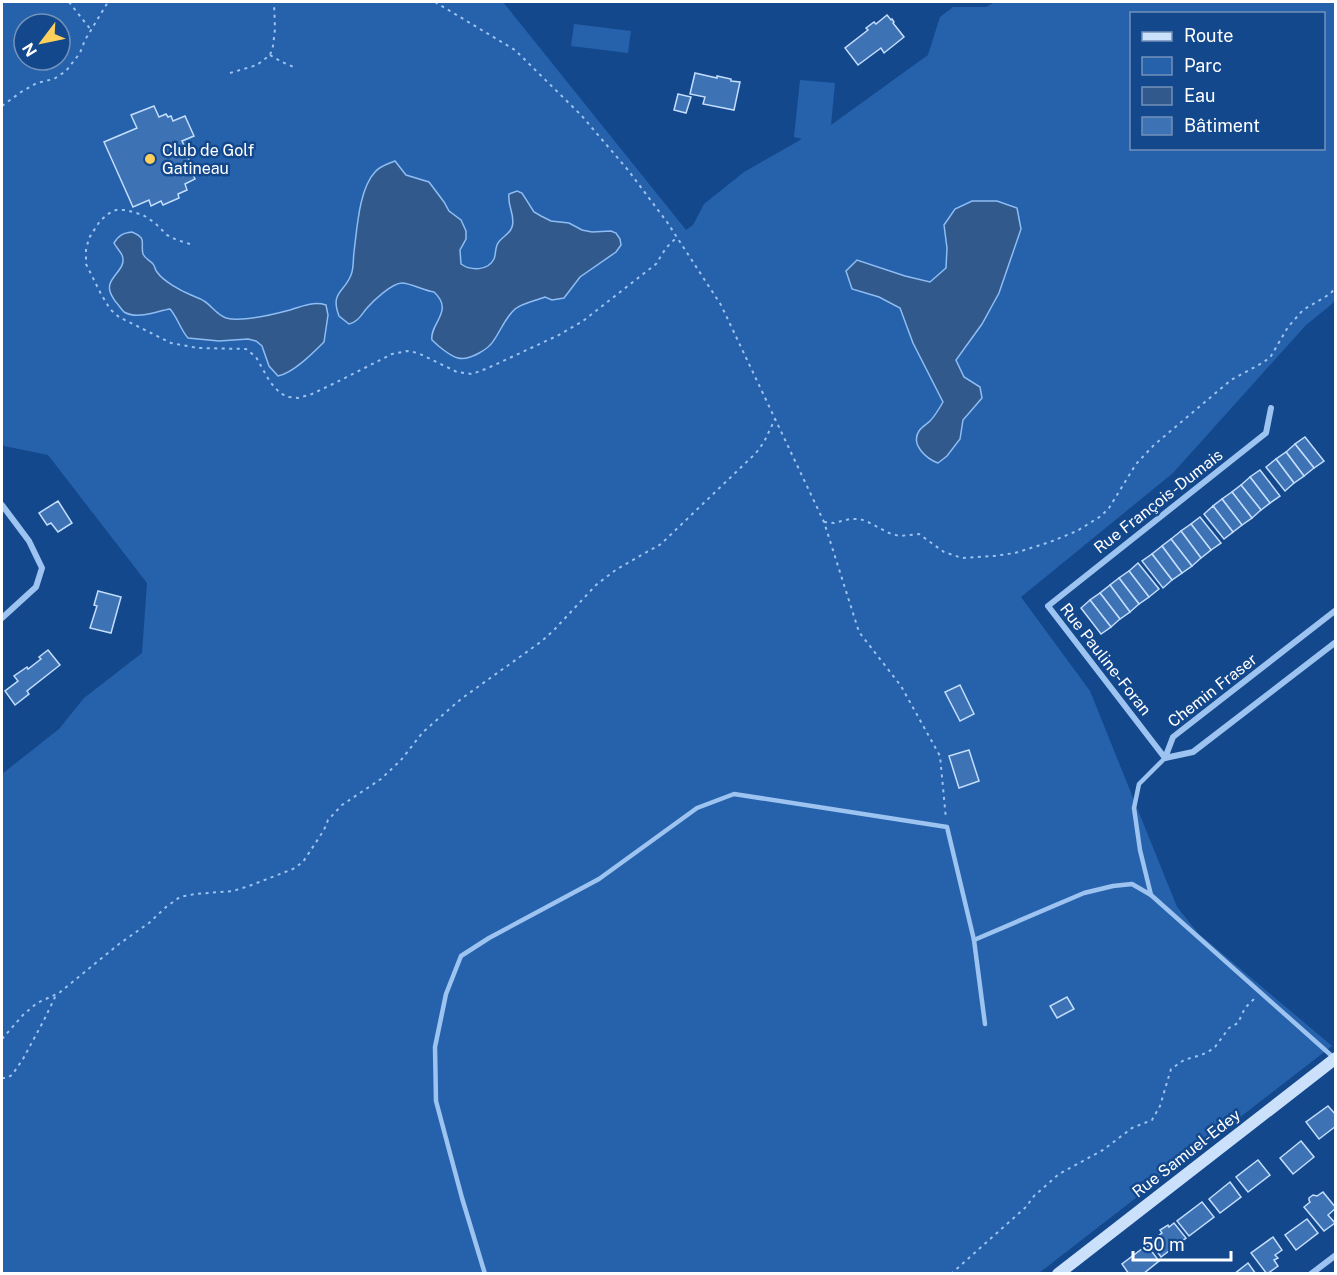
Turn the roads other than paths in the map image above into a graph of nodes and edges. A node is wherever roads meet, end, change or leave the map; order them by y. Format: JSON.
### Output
{"nodes":[{"id":1,"x":1271,"y":408,"type":"dead end"},
{"id":2,"x":2,"y":505,"type":"edge"},
{"id":3,"x":1048,"y":606,"type":"joint"},
{"id":4,"x":1335,"y":610,"type":"edge"},
{"id":5,"x":2,"y":618,"type":"edge"},
{"id":6,"x":1335,"y":642,"type":"edge"},
{"id":7,"x":1165,"y":758,"type":"junction"},
{"id":8,"x":1151,"y":895,"type":"junction"},
{"id":9,"x":974,"y":940,"type":"junction"},
{"id":10,"x":985,"y":1023,"type":"dead end"},
{"id":11,"x":1335,"y":1059,"type":"edge"},
{"id":12,"x":1335,"y":1255,"type":"edge"},
{"id":13,"x":485,"y":1274,"type":"edge"},
{"id":14,"x":1058,"y":1274,"type":"edge"},
{"id":15,"x":1311,"y":1274,"type":"edge"}],
"edges":[{"from":1,"to":3,"type":"street","name":"Rue François-Dumais"},
{"from":2,"to":5,"type":"street"},
{"from":3,"to":7,"type":"street","name":"Rue Pauline-Foran"},
{"from":4,"to":7,"type":"street","name":"Chemin Fraser"},
{"from":6,"to":7,"type":"street","name":"Chemin Fraser"},
{"from":7,"to":8,"type":"lane"},
{"from":8,"to":9,"type":"lane"},
{"from":8,"to":11,"type":"lane"},
{"from":9,"to":10,"type":"lane"},
{"from":9,"to":13,"type":"lane"},
{"from":11,"to":14,"type":"street","name":"Rue Samuel-Edey"},
{"from":12,"to":15,"type":"street"}]}
